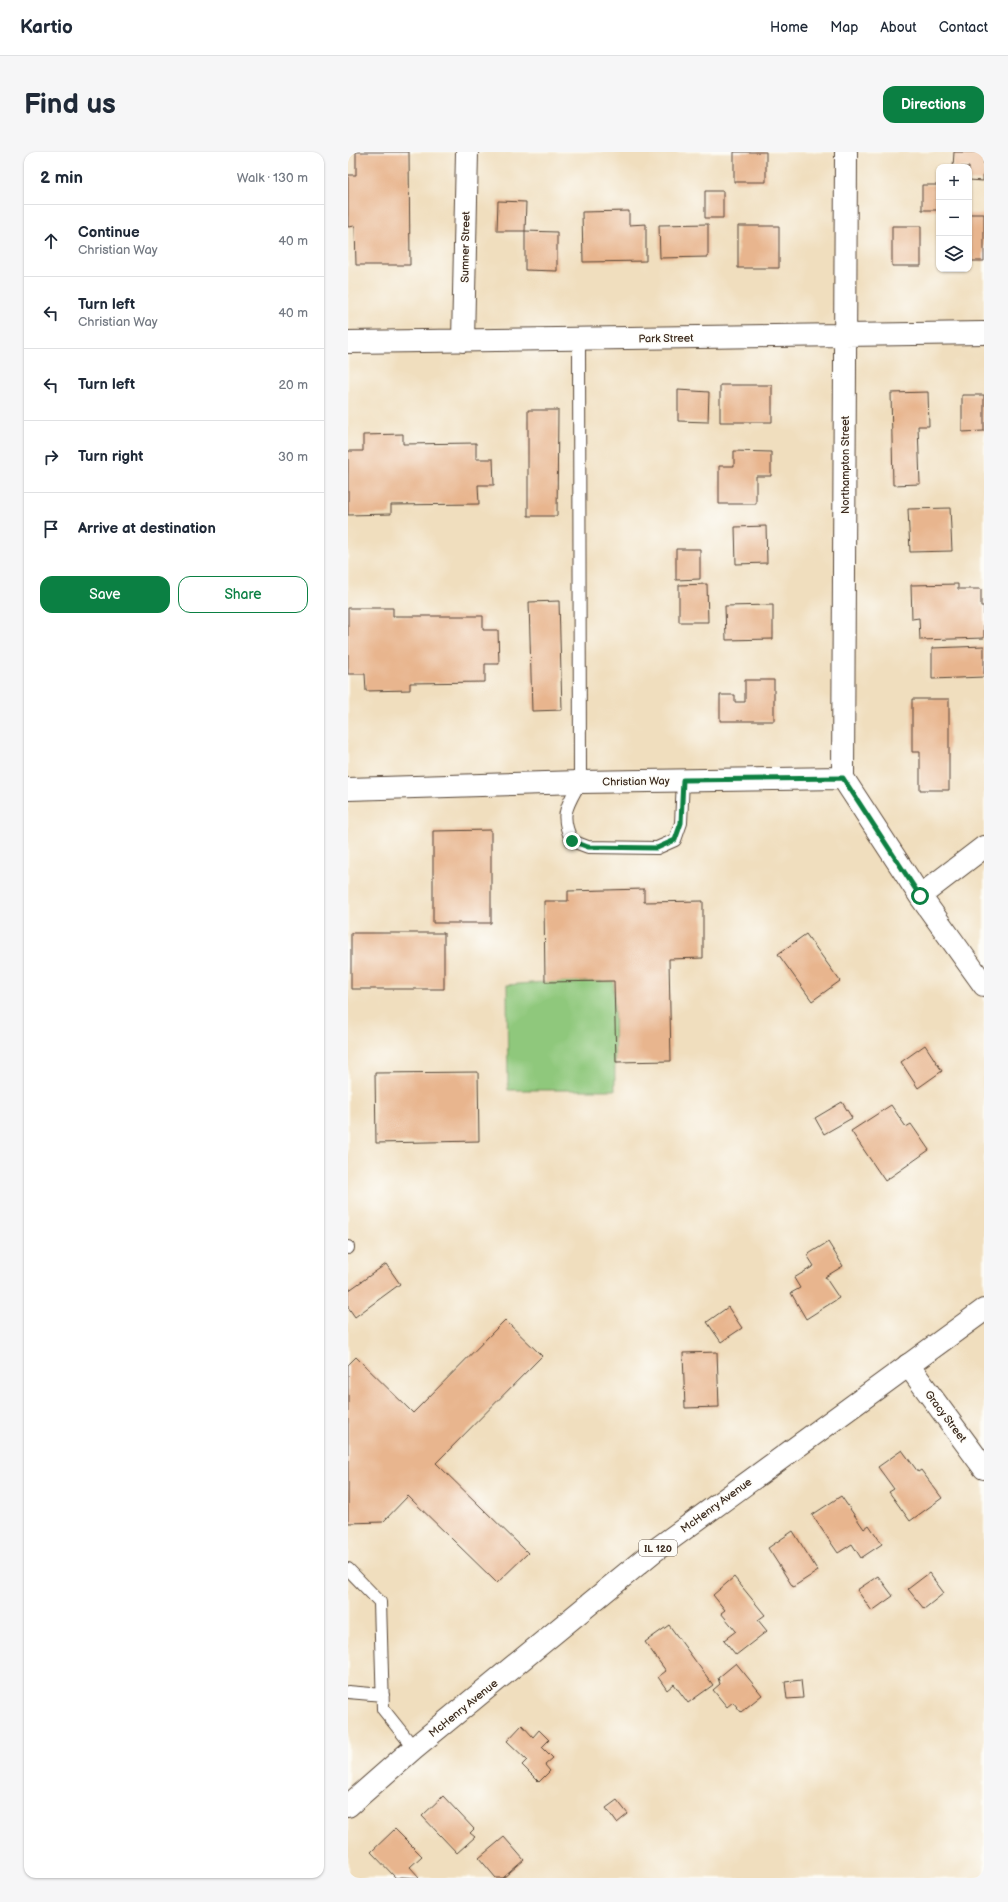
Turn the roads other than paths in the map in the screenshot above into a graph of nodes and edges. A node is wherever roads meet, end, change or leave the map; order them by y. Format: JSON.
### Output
{"nodes":[{"id":1,"x":467,"y":152,"type":"edge"},
{"id":2,"x":846,"y":152,"type":"edge"},
{"id":3,"x":984,"y":332,"type":"edge"},
{"id":4,"x":847,"y":335,"type":"junction"},
{"id":5,"x":579,"y":339,"type":"junction"},
{"id":6,"x":464,"y":341,"type":"junction"},
{"id":7,"x":348,"y":342,"type":"edge"},
{"id":8,"x":843,"y":778,"type":"junction"},
{"id":9,"x":683,"y":780,"type":"junction"},
{"id":10,"x":580,"y":782,"type":"junction"},
{"id":11,"x":348,"y":789,"type":"edge"},
{"id":12,"x":984,"y":847,"type":"edge"},
{"id":13,"x":920,"y":896,"type":"junction"},
{"id":14,"x":984,"y":985,"type":"edge"},
{"id":15,"x":984,"y":1310,"type":"edge"},
{"id":16,"x":908,"y":1365,"type":"junction"},
{"id":17,"x":984,"y":1468,"type":"edge"},
{"id":18,"x":348,"y":1570,"type":"edge"},
{"id":19,"x":348,"y":1692,"type":"edge"},
{"id":20,"x":383,"y":1695,"type":"junction"},
{"id":21,"x":414,"y":1748,"type":"junction"},
{"id":22,"x":348,"y":1806,"type":"edge"}],
"edges":[{"from":1,"to":6,"type":"street","name":"Sumner Street"},
{"from":2,"to":4,"type":"street","name":"Northampton Street"},
{"from":3,"to":4,"type":"street","name":"Park Street"},
{"from":4,"to":5,"type":"street","name":"Park Street"},
{"from":4,"to":8,"type":"street","name":"Northampton Street"},
{"from":5,"to":6,"type":"street","name":"Park Street"},
{"from":5,"to":10,"type":"lane"},
{"from":6,"to":7,"type":"street","name":"Park Street"},
{"from":8,"to":9,"type":"street","name":"Christian Way"},
{"from":8,"to":13,"type":"street"},
{"from":9,"to":10,"type":"street","name":"Christian Way"},
{"from":9,"to":10,"type":"lane"},
{"from":10,"to":11,"type":"street","name":"Christian Way"},
{"from":12,"to":13,"type":"street"},
{"from":13,"to":14,"type":"street"},
{"from":15,"to":16,"type":"street","name":"McHenry Avenue","number":"IL 120"},
{"from":16,"to":17,"type":"street","name":"Gracy Street"},
{"from":16,"to":21,"type":"street","name":"McHenry Avenue","number":"IL 120"},
{"from":18,"to":20,"type":"lane"},
{"from":19,"to":20,"type":"lane"},
{"from":20,"to":21,"type":"lane"},
{"from":21,"to":22,"type":"street","name":"McHenry Avenue","number":"IL 120"}]}
